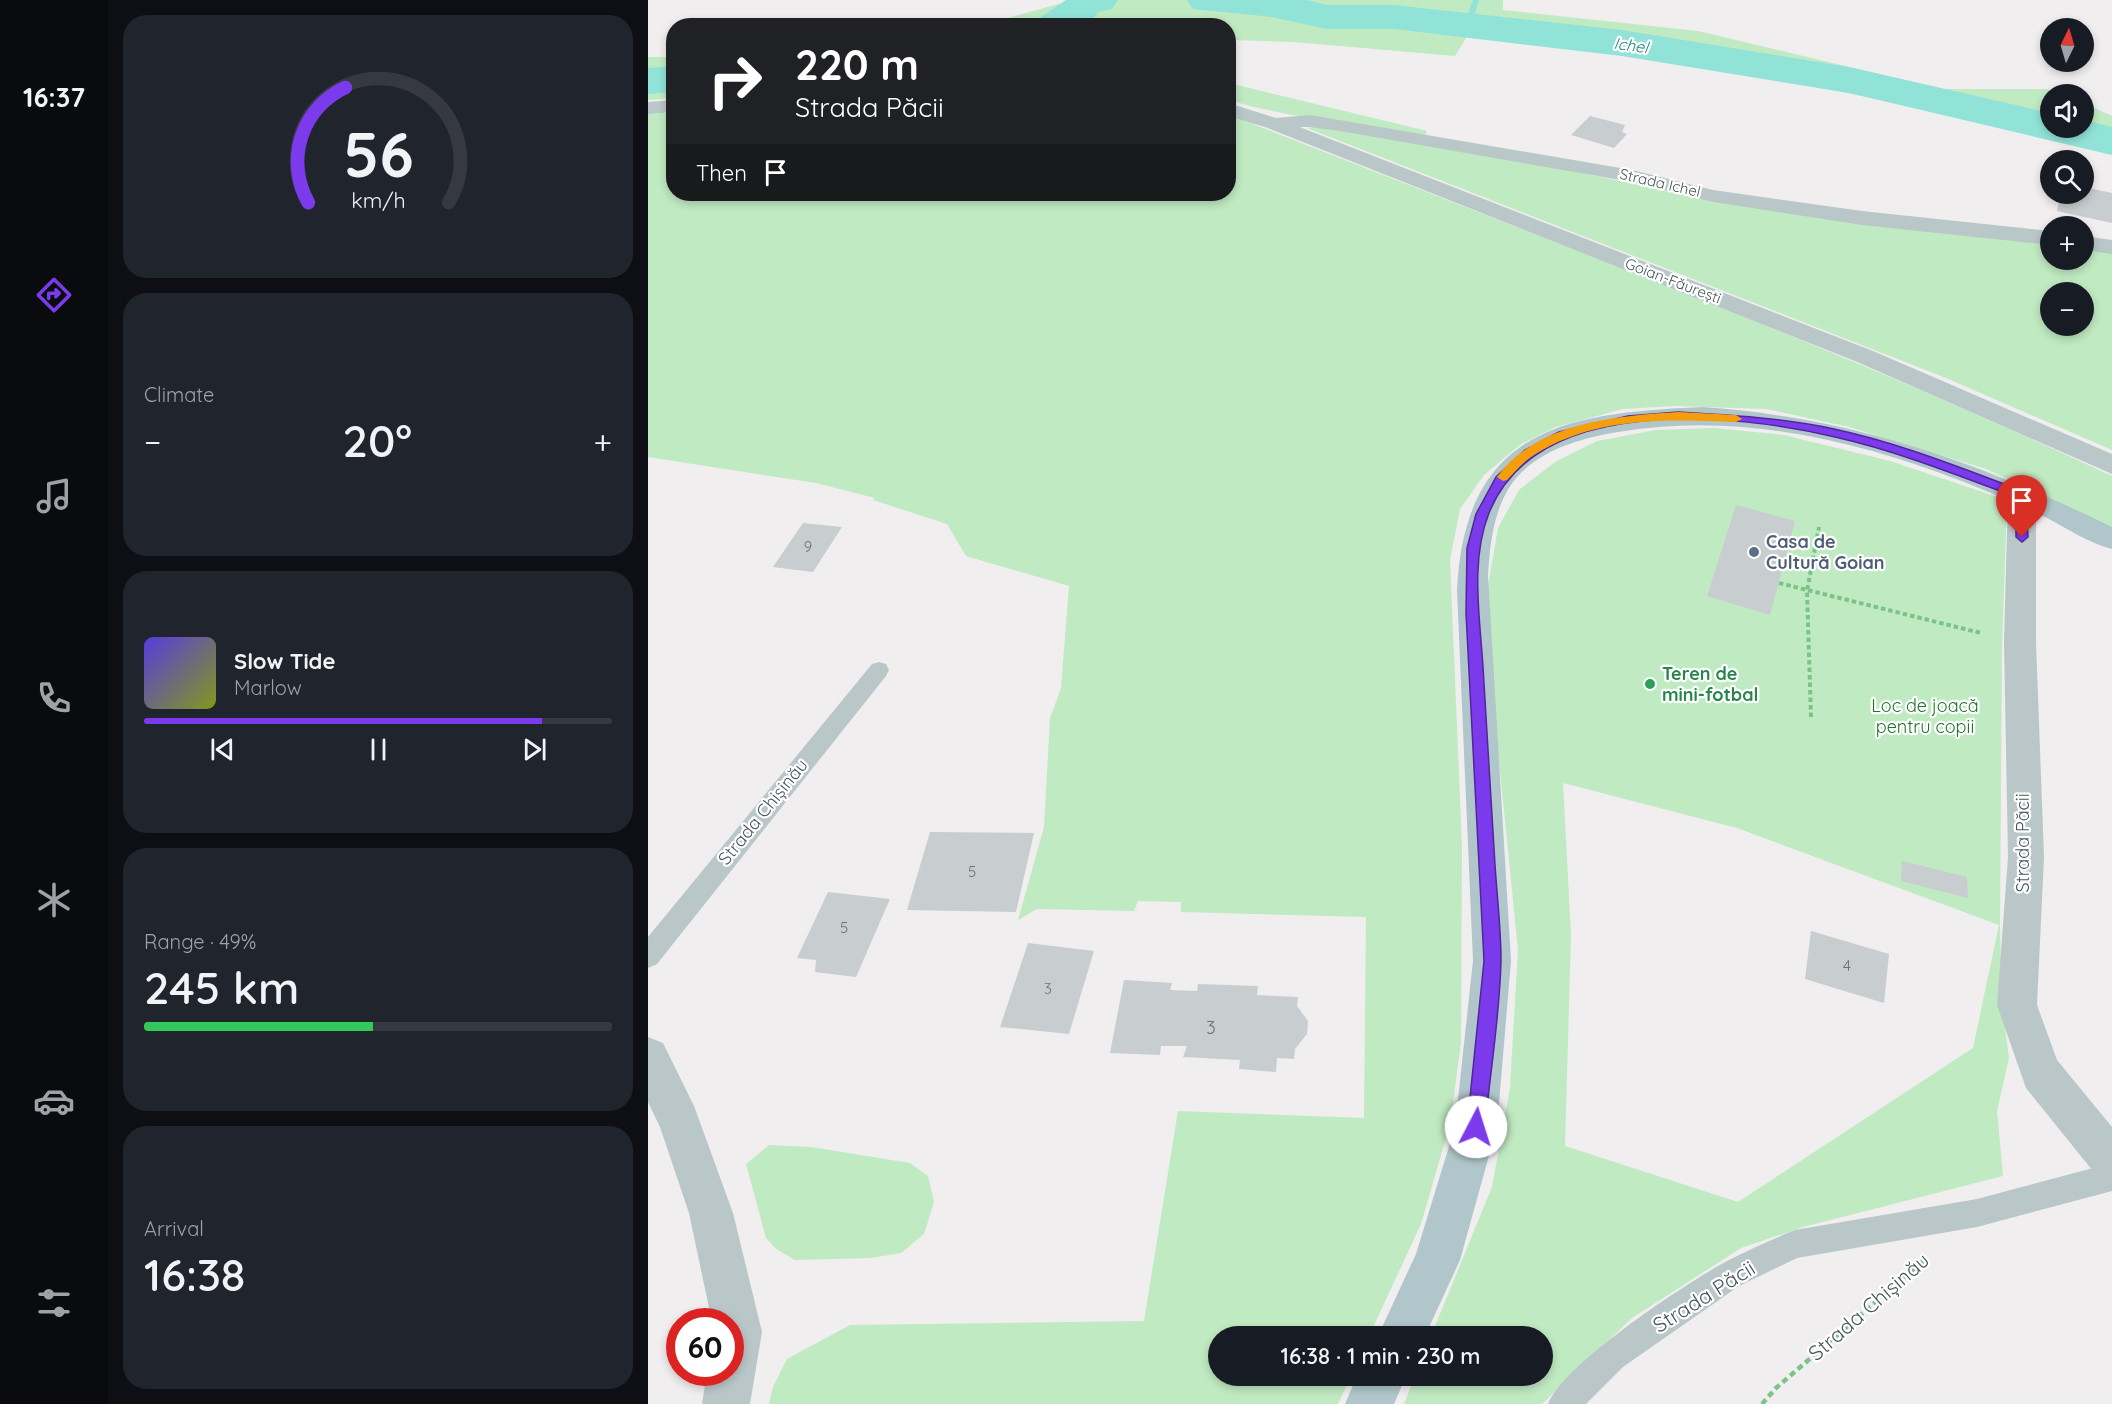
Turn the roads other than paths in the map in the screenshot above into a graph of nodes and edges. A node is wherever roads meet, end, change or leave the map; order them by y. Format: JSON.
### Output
{"nodes":[{"id":1,"x":666,"y":107,"type":"edge"},
{"id":2,"x":648,"y":108,"type":"edge"},
{"id":3,"x":1236,"y":112,"type":"edge"},
{"id":4,"x":1272,"y":123,"type":"junction"},
{"id":5,"x":2040,"y":237,"type":"edge"},
{"id":6,"x":2094,"y":244,"type":"edge"},
{"id":7,"x":2112,"y":247,"type":"edge"},
{"id":8,"x":2112,"y":465,"type":"edge"},
{"id":9,"x":2022,"y":495,"type":"junction"},
{"id":10,"x":2112,"y":540,"type":"edge"},
{"id":11,"x":879,"y":670,"type":"dead end"},
{"id":12,"x":648,"y":956,"type":"edge"},
{"id":13,"x":648,"y":1057,"type":"edge"},
{"id":14,"x":2112,"y":1161,"type":"edge"},
{"id":15,"x":2112,"y":1177,"type":"edge"},
{"id":16,"x":1406,"y":1326,"type":"edge"},
{"id":17,"x":1377,"y":1386,"type":"edge"},
{"id":18,"x":726,"y":1404,"type":"edge"},
{"id":19,"x":1369,"y":1404,"type":"edge"},
{"id":20,"x":1564,"y":1404,"type":"edge"}],
"edges":[{"from":1,"to":2,"type":"street"},
{"from":3,"to":4,"type":"street","name":"Goian-Făurești"},
{"from":4,"to":5,"type":"street","name":"Strada Ichel"},
{"from":4,"to":8,"type":"street","name":"Goian-Făurești"},
{"from":6,"to":7,"type":"street"},
{"from":9,"to":10,"type":"main road"},
{"from":9,"to":14,"type":"street","name":"Strada Păcii"},
{"from":9,"to":16,"type":"main road"},
{"from":11,"to":12,"type":"lane","name":"Strada Chișinău"},
{"from":13,"to":18,"type":"street"},
{"from":15,"to":20,"type":"lane","name":"Strada Păcii"},
{"from":17,"to":19,"type":"main road"}]}
